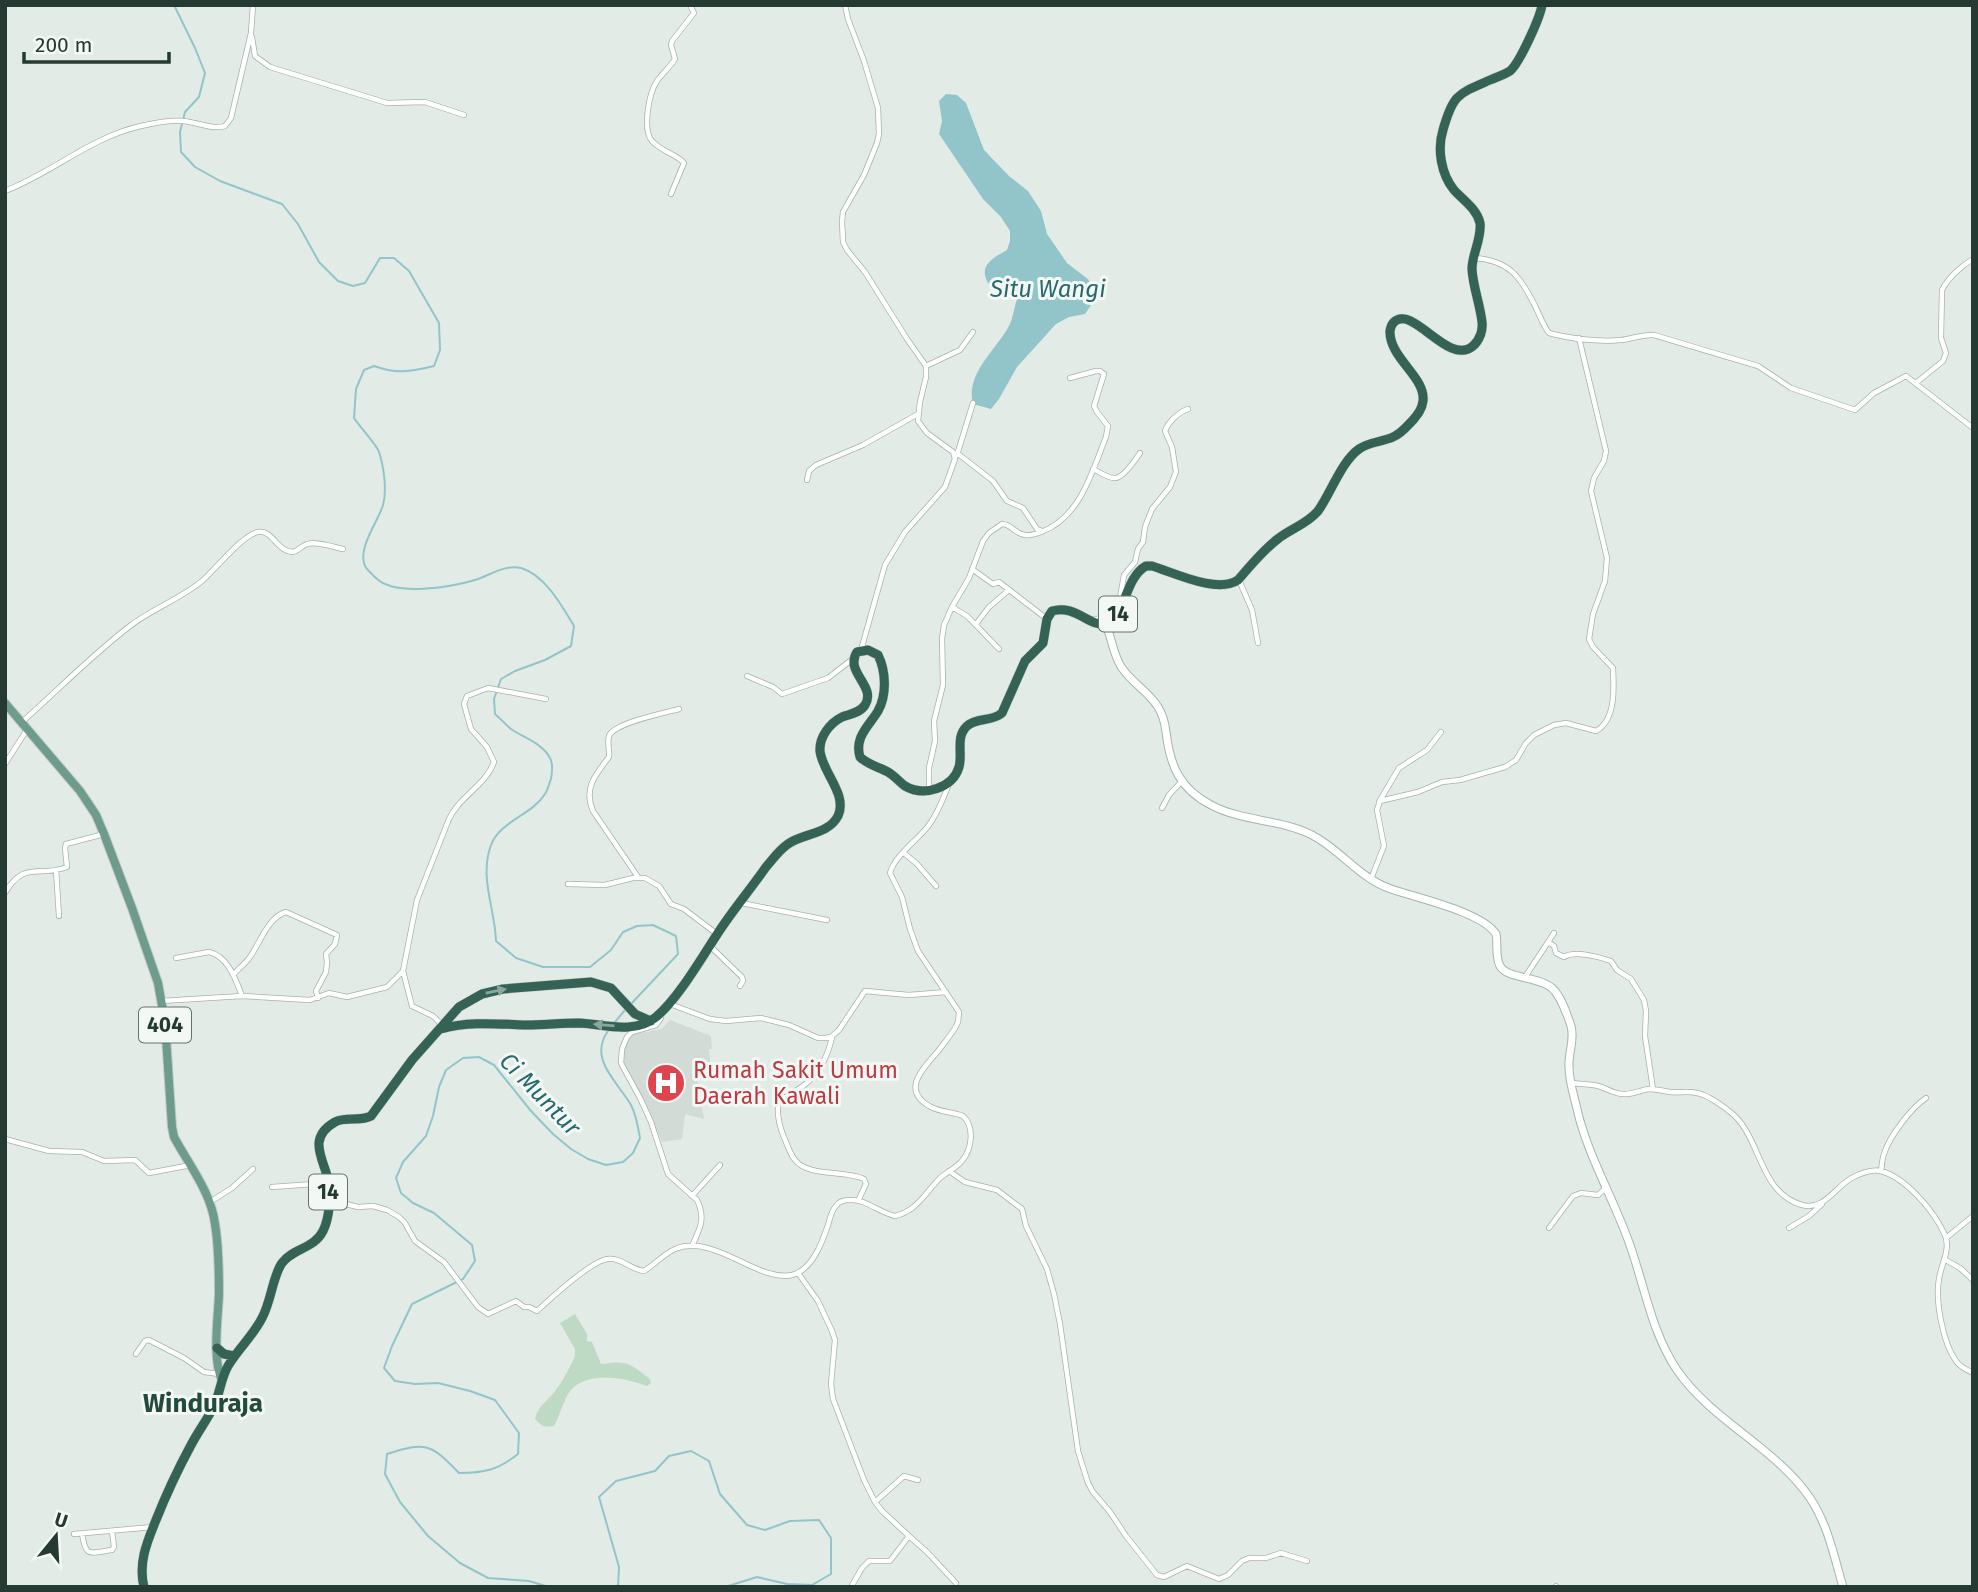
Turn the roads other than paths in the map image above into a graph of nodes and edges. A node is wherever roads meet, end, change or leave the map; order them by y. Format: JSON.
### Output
{"nodes":[{"id":1,"x":253,"y":5,"type":"edge"},
{"id":2,"x":690,"y":5,"type":"edge"},
{"id":3,"x":845,"y":5,"type":"edge"},
{"id":4,"x":1542,"y":5,"type":"edge"},
{"id":5,"x":251,"y":33,"type":"junction"},
{"id":6,"x":464,"y":115,"type":"dead end"},
{"id":7,"x":5,"y":191,"type":"edge"},
{"id":8,"x":671,"y":194,"type":"dead end"},
{"id":9,"x":1474,"y":258,"type":"junction"},
{"id":10,"x":1973,"y":259,"type":"edge"},
{"id":11,"x":973,"y":332,"type":"dead end"},
{"id":12,"x":1579,"y":338,"type":"junction"},
{"id":13,"x":926,"y":366,"type":"junction"},
{"id":14,"x":1070,"y":378,"type":"dead end"},
{"id":15,"x":1916,"y":383,"type":"junction"},
{"id":16,"x":973,"y":403,"type":"dead end"},
{"id":17,"x":1188,"y":409,"type":"dead end"},
{"id":18,"x":918,"y":414,"type":"junction"},
{"id":19,"x":1973,"y":428,"type":"edge"},
{"id":20,"x":1140,"y":453,"type":"dead end"},
{"id":21,"x":956,"y":456,"type":"junction"},
{"id":22,"x":1093,"y":469,"type":"junction"},
{"id":23,"x":807,"y":480,"type":"dead end"},
{"id":24,"x":1042,"y":531,"type":"junction"},
{"id":25,"x":343,"y":550,"type":"dead end"},
{"id":26,"x":972,"y":569,"type":"junction"},
{"id":27,"x":1238,"y":579,"type":"junction"},
{"id":28,"x":1009,"y":590,"type":"junction"},
{"id":29,"x":952,"y":607,"type":"junction"},
{"id":30,"x":1047,"y":619,"type":"junction"},
{"id":31,"x":1092,"y":620,"type":"junction"},
{"id":32,"x":975,"y":624,"type":"junction"},
{"id":33,"x":1106,"y":624,"type":"junction"},
{"id":34,"x":1258,"y":643,"type":"dead end"},
{"id":35,"x":999,"y":649,"type":"dead end"},
{"id":36,"x":861,"y":650,"type":"junction"},
{"id":37,"x":854,"y":658,"type":"junction"},
{"id":38,"x":747,"y":676,"type":"dead end"},
{"id":39,"x":546,"y":699,"type":"dead end"},
{"id":40,"x":5,"y":703,"type":"edge"},
{"id":41,"x":679,"y":709,"type":"dead end"},
{"id":42,"x":25,"y":725,"type":"junction"},
{"id":43,"x":1441,"y":732,"type":"dead end"},
{"id":44,"x":5,"y":764,"type":"edge"},
{"id":45,"x":1181,"y":782,"type":"junction"},
{"id":46,"x":950,"y":783,"type":"junction"},
{"id":47,"x":929,"y":790,"type":"junction"},
{"id":48,"x":1378,"y":803,"type":"junction"},
{"id":49,"x":1162,"y":808,"type":"dead end"},
{"id":50,"x":104,"y":834,"type":"junction"},
{"id":51,"x":904,"y":853,"type":"junction"},
{"id":52,"x":55,"y":870,"type":"junction"},
{"id":53,"x":638,"y":877,"type":"junction"},
{"id":54,"x":1371,"y":880,"type":"junction"},
{"id":55,"x":568,"y":884,"type":"dead end"},
{"id":56,"x":936,"y":886,"type":"dead end"},
{"id":57,"x":5,"y":893,"type":"edge"},
{"id":58,"x":740,"y":902,"type":"junction"},
{"id":59,"x":59,"y":916,"type":"dead end"},
{"id":60,"x":827,"y":920,"type":"dead end"},
{"id":61,"x":1554,"y":933,"type":"dead end"},
{"id":62,"x":717,"y":934,"type":"junction"},
{"id":63,"x":1548,"y":942,"type":"junction"},
{"id":64,"x":710,"y":945,"type":"junction"},
{"id":65,"x":176,"y":958,"type":"dead end"},
{"id":66,"x":403,"y":971,"type":"junction"},
{"id":67,"x":234,"y":974,"type":"junction"},
{"id":68,"x":1525,"y":977,"type":"junction"},
{"id":69,"x":740,"y":986,"type":"dead end"},
{"id":70,"x":946,"y":992,"type":"junction"},
{"id":71,"x":242,"y":996,"type":"junction"},
{"id":72,"x":318,"y":998,"type":"junction"},
{"id":73,"x":162,"y":1001,"type":"junction"},
{"id":74,"x":669,"y":1004,"type":"junction"},
{"id":75,"x":660,"y":1014,"type":"junction"},
{"id":76,"x":651,"y":1021,"type":"junction"},
{"id":77,"x":442,"y":1028,"type":"junction"},
{"id":78,"x":833,"y":1035,"type":"junction"},
{"id":79,"x":1571,"y":1083,"type":"junction"},
{"id":80,"x":1653,"y":1089,"type":"junction"},
{"id":81,"x":1926,"y":1098,"type":"dead end"},
{"id":82,"x":5,"y":1139,"type":"edge"},
{"id":83,"x":191,"y":1165,"type":"junction"},
{"id":84,"x":720,"y":1165,"type":"dead end"},
{"id":85,"x":253,"y":1169,"type":"dead end"},
{"id":86,"x":949,"y":1171,"type":"junction"},
{"id":87,"x":1881,"y":1171,"type":"junction"},
{"id":88,"x":328,"y":1183,"type":"junction"},
{"id":89,"x":272,"y":1187,"type":"dead end"},
{"id":90,"x":1606,"y":1187,"type":"junction"},
{"id":91,"x":692,"y":1196,"type":"junction"},
{"id":92,"x":858,"y":1201,"type":"junction"},
{"id":93,"x":1825,"y":1201,"type":"junction"},
{"id":94,"x":210,"y":1202,"type":"junction"},
{"id":95,"x":328,"y":1205,"type":"junction"},
{"id":96,"x":1973,"y":1216,"type":"edge"},
{"id":97,"x":1549,"y":1228,"type":"dead end"},
{"id":98,"x":1789,"y":1228,"type":"dead end"},
{"id":99,"x":1947,"y":1238,"type":"junction"},
{"id":100,"x":692,"y":1246,"type":"junction"},
{"id":101,"x":1944,"y":1259,"type":"junction"},
{"id":102,"x":797,"y":1273,"type":"junction"},
{"id":103,"x":1973,"y":1280,"type":"edge"},
{"id":104,"x":217,"y":1348,"type":"junction"},
{"id":105,"x":136,"y":1354,"type":"dead end"},
{"id":106,"x":234,"y":1356,"type":"junction"},
{"id":107,"x":1973,"y":1373,"type":"edge"},
{"id":108,"x":220,"y":1377,"type":"junction"},
{"id":109,"x":918,"y":1480,"type":"dead end"},
{"id":110,"x":875,"y":1502,"type":"junction"},
{"id":111,"x":153,"y":1527,"type":"junction"},
{"id":112,"x":112,"y":1531,"type":"junction"},
{"id":113,"x":74,"y":1534,"type":"dead end"},
{"id":114,"x":82,"y":1534,"type":"junction"},
{"id":115,"x":909,"y":1536,"type":"junction"},
{"id":116,"x":1307,"y":1561,"type":"dead end"},
{"id":117,"x":956,"y":1583,"type":"dead end"},
{"id":118,"x":144,"y":1587,"type":"edge"},
{"id":119,"x":851,"y":1587,"type":"edge"},
{"id":120,"x":1843,"y":1587,"type":"edge"}],
"edges":[{"from":1,"to":5,"type":"street"},
{"from":2,"to":8,"type":"street"},
{"from":3,"to":13,"type":"street"},
{"from":4,"to":9,"type":"highway"},
{"from":5,"to":6,"type":"street"},
{"from":5,"to":7,"type":"street"},
{"from":9,"to":12,"type":"street"},
{"from":9,"to":27,"type":"highway"},
{"from":10,"to":15,"type":"street"},
{"from":11,"to":13,"type":"street"},
{"from":12,"to":15,"type":"street"},
{"from":12,"to":48,"type":"street"},
{"from":13,"to":18,"type":"street"},
{"from":14,"to":22,"type":"street"},
{"from":15,"to":19,"type":"street"},
{"from":16,"to":21,"type":"street"},
{"from":17,"to":31,"type":"street"},
{"from":18,"to":21,"type":"street"},
{"from":18,"to":23,"type":"street"},
{"from":20,"to":22,"type":"street"},
{"from":21,"to":24,"type":"street"},
{"from":21,"to":36,"type":"street"},
{"from":22,"to":24,"type":"street"},
{"from":24,"to":26,"type":"street"},
{"from":25,"to":42,"type":"street"},
{"from":26,"to":28,"type":"street"},
{"from":26,"to":29,"type":"street"},
{"from":27,"to":33,"type":"highway","number":"14"},
{"from":27,"to":34,"type":"street"},
{"from":28,"to":30,"type":"street"},
{"from":28,"to":32,"type":"street"},
{"from":29,"to":32,"type":"street"},
{"from":29,"to":47,"type":"street"},
{"from":30,"to":31,"type":"highway","number":"14"},
{"from":30,"to":46,"type":"highway"},
{"from":31,"to":33,"type":"highway","number":"14"},
{"from":32,"to":35,"type":"street"},
{"from":33,"to":45,"type":"main road"},
{"from":36,"to":37,"type":"highway"},
{"from":36,"to":47,"type":"highway"},
{"from":37,"to":38,"type":"street"},
{"from":37,"to":58,"type":"highway"},
{"from":39,"to":66,"type":"street"},
{"from":40,"to":42,"type":"main road","number":"404"},
{"from":41,"to":53,"type":"street"},
{"from":42,"to":44,"type":"street"},
{"from":42,"to":50,"type":"main road","number":"404"},
{"from":43,"to":48,"type":"street"},
{"from":45,"to":49,"type":"street"},
{"from":45,"to":54,"type":"main road"},
{"from":46,"to":47,"type":"highway"},
{"from":46,"to":51,"type":"street"},
{"from":48,"to":54,"type":"street"},
{"from":50,"to":52,"type":"street"},
{"from":50,"to":73,"type":"main road","number":"404"},
{"from":51,"to":56,"type":"street"},
{"from":51,"to":70,"type":"street"},
{"from":52,"to":57,"type":"street"},
{"from":52,"to":59,"type":"street"},
{"from":53,"to":55,"type":"street"},
{"from":53,"to":62,"type":"street"},
{"from":54,"to":68,"type":"main road"},
{"from":58,"to":60,"type":"street"},
{"from":58,"to":62,"type":"highway"},
{"from":61,"to":63,"type":"street"},
{"from":62,"to":64,"type":"highway"},
{"from":63,"to":68,"type":"street"},
{"from":63,"to":80,"type":"street"},
{"from":64,"to":69,"type":"street"},
{"from":64,"to":74,"type":"highway"},
{"from":65,"to":67,"type":"street"},
{"from":66,"to":72,"type":"street"},
{"from":66,"to":77,"type":"street"},
{"from":67,"to":71,"type":"street"},
{"from":67,"to":72,"type":"street"},
{"from":68,"to":79,"type":"main road"},
{"from":70,"to":78,"type":"street"},
{"from":70,"to":86,"type":"street"},
{"from":71,"to":72,"type":"street"},
{"from":71,"to":73,"type":"street"},
{"from":73,"to":83,"type":"main road","number":"404"},
{"from":74,"to":75,"type":"highway"},
{"from":74,"to":78,"type":"street"},
{"from":75,"to":76,"type":"highway"},
{"from":75,"to":91,"type":"street"},
{"from":76,"to":77,"type":"highway","one_way":true},
{"from":77,"to":76,"type":"highway","number":"14","one_way":true},
{"from":77,"to":88,"type":"highway","number":"14"},
{"from":78,"to":92,"type":"street"},
{"from":79,"to":80,"type":"street"},
{"from":79,"to":90,"type":"main road"},
{"from":80,"to":93,"type":"street"},
{"from":81,"to":87,"type":"street"},
{"from":82,"to":83,"type":"street"},
{"from":83,"to":94,"type":"main road","number":"404"},
{"from":84,"to":91,"type":"street"},
{"from":85,"to":94,"type":"street"},
{"from":86,"to":92,"type":"street"},
{"from":86,"to":116,"type":"street"},
{"from":87,"to":93,"type":"street"},
{"from":87,"to":99,"type":"street"},
{"from":88,"to":89,"type":"street"},
{"from":88,"to":95,"type":"highway","number":"14"},
{"from":90,"to":97,"type":"street"},
{"from":90,"to":120,"type":"main road"},
{"from":91,"to":100,"type":"street"},
{"from":92,"to":102,"type":"street"},
{"from":93,"to":98,"type":"street"},
{"from":94,"to":104,"type":"main road","number":"404"},
{"from":95,"to":100,"type":"street"},
{"from":95,"to":106,"type":"highway","number":"14"},
{"from":96,"to":99,"type":"street"},
{"from":99,"to":101,"type":"street"},
{"from":100,"to":102,"type":"street"},
{"from":101,"to":103,"type":"street"},
{"from":101,"to":107,"type":"street"},
{"from":102,"to":110,"type":"street"},
{"from":104,"to":106,"type":"highway"},
{"from":104,"to":108,"type":"main road","number":"404"},
{"from":105,"to":108,"type":"street"},
{"from":106,"to":108,"type":"highway","number":"14"},
{"from":108,"to":111,"type":"highway","number":"14"},
{"from":109,"to":110,"type":"street"},
{"from":110,"to":115,"type":"street"},
{"from":111,"to":112,"type":"street"},
{"from":111,"to":118,"type":"highway","number":"14"},
{"from":112,"to":114,"type":"street"},
{"from":112,"to":114,"type":"street"},
{"from":113,"to":114,"type":"street"},
{"from":115,"to":117,"type":"street"},
{"from":115,"to":119,"type":"street"}]}
